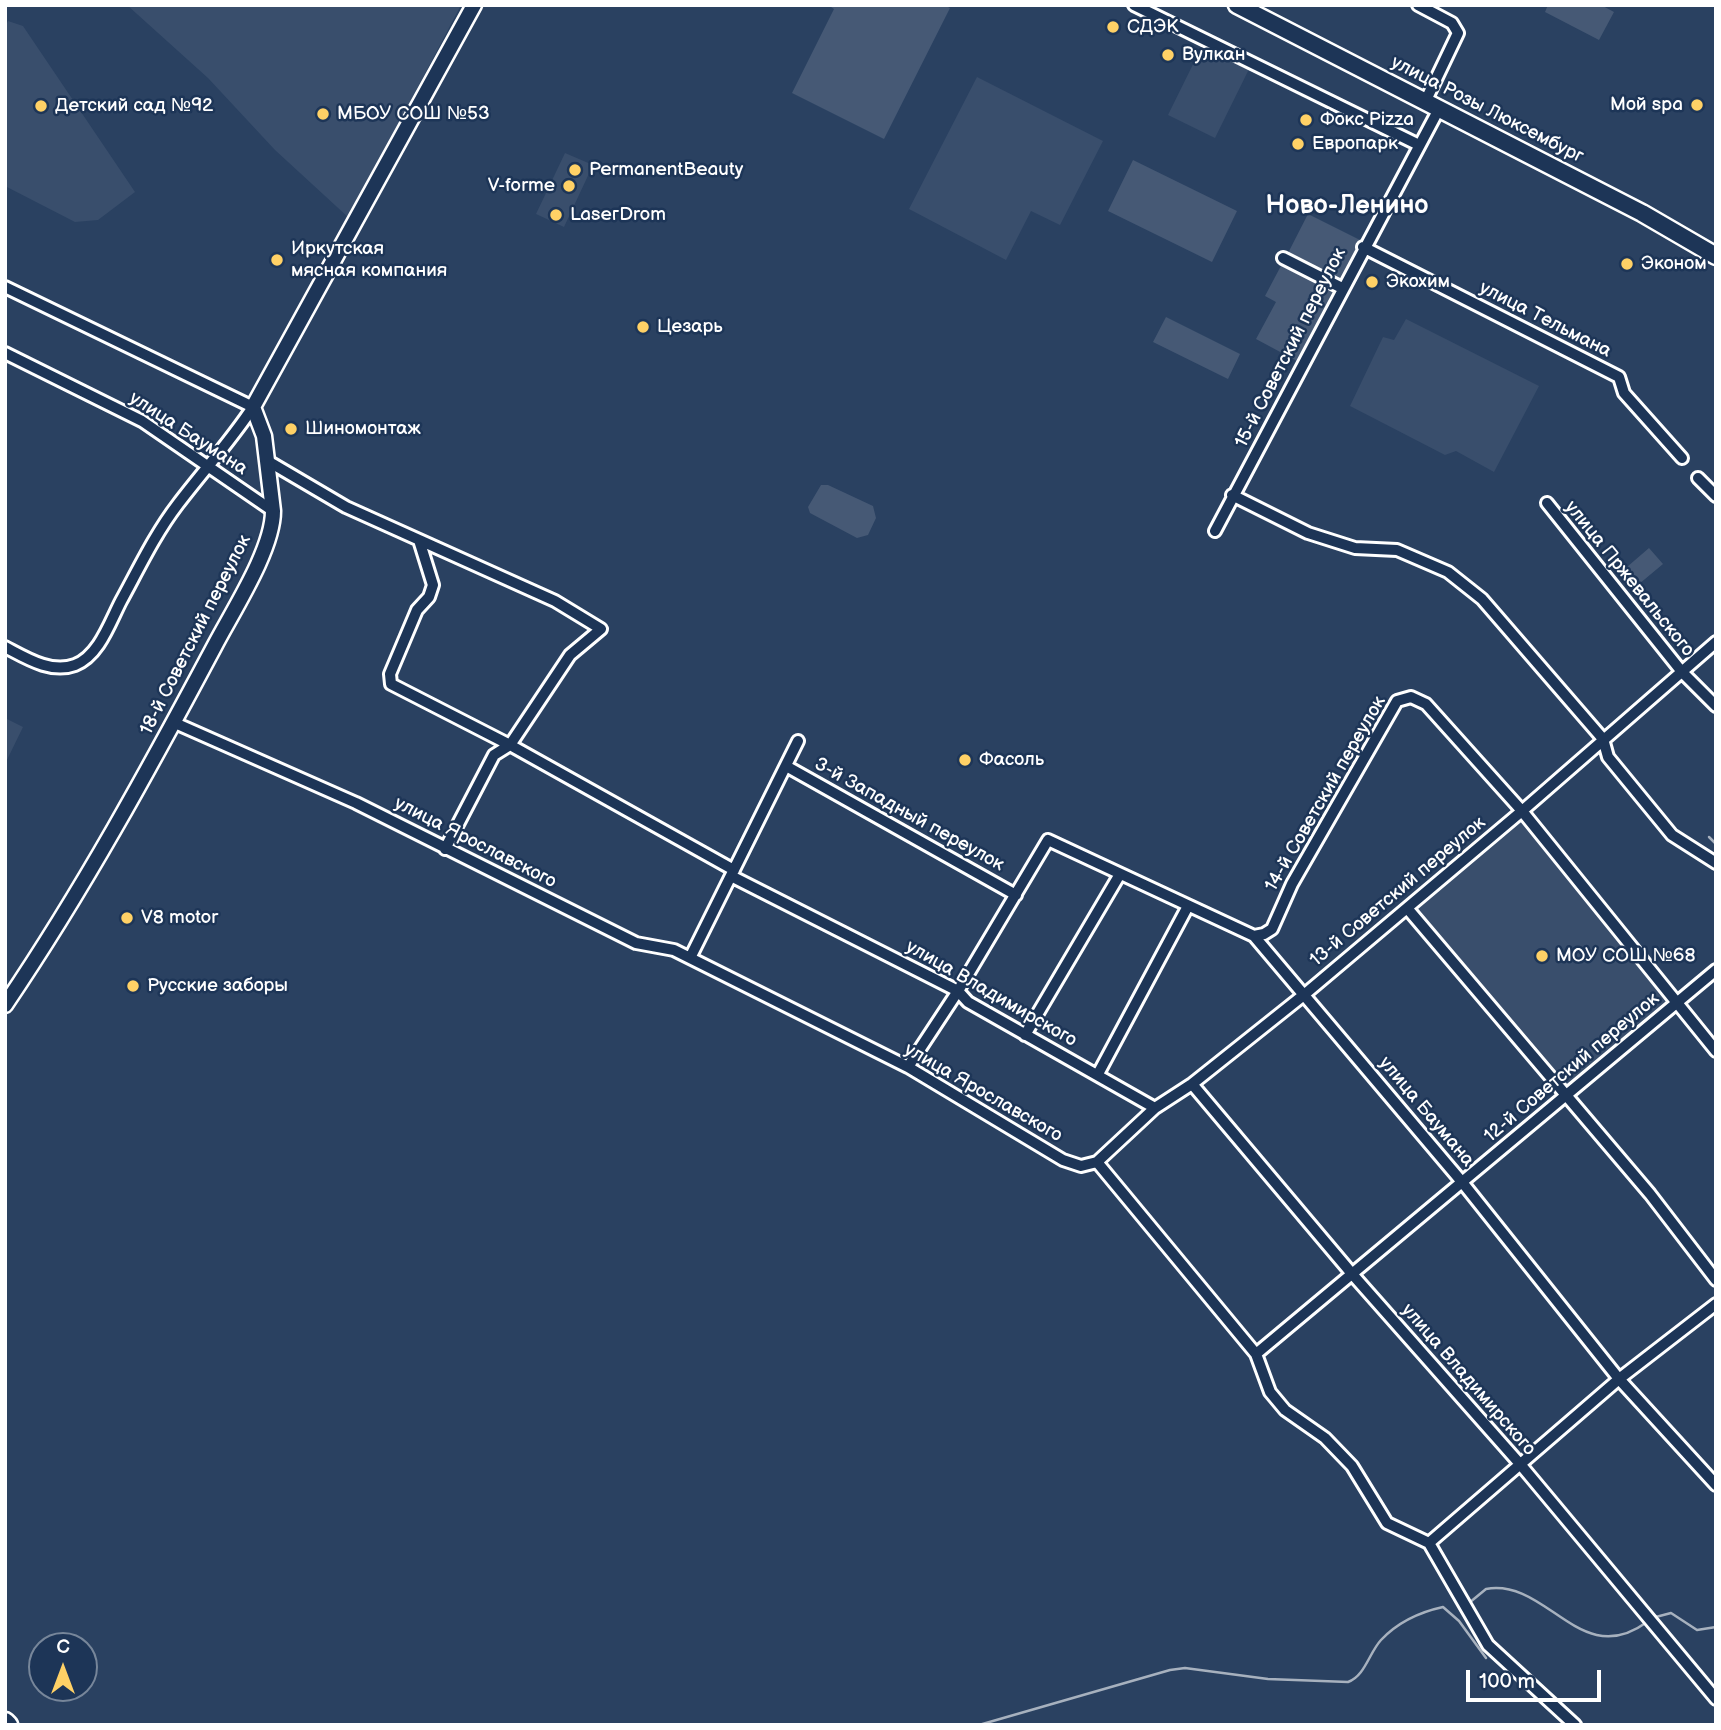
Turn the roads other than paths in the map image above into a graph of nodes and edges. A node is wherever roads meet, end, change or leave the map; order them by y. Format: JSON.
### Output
{"nodes":[{"id":1,"x":474,"y":5,"type":"edge"},
{"id":2,"x":1134,"y":5,"type":"edge"},
{"id":3,"x":1237,"y":5,"type":"edge"},
{"id":4,"x":1418,"y":5,"type":"edge"},
{"id":5,"x":1433,"y":104,"type":"junction"},
{"id":6,"x":1419,"y":145,"type":"junction"},
{"id":7,"x":1363,"y":247,"type":"junction"},
{"id":8,"x":1716,"y":256,"type":"edge"},
{"id":9,"x":1283,"y":258,"type":"dead end"},
{"id":10,"x":5,"y":287,"type":"edge"},
{"id":11,"x":1342,"y":288,"type":"junction"},
{"id":12,"x":5,"y":353,"type":"edge"},
{"id":13,"x":253,"y":407,"type":"junction"},
{"id":14,"x":1682,"y":458,"type":"dead end"},
{"id":15,"x":266,"y":460,"type":"junction"},
{"id":16,"x":209,"y":468,"type":"junction"},
{"id":17,"x":1698,"y":478,"type":"dead end"},
{"id":18,"x":1232,"y":495,"type":"junction"},
{"id":19,"x":1716,"y":496,"type":"edge"},
{"id":20,"x":1547,"y":503,"type":"dead end"},
{"id":21,"x":273,"y":511,"type":"junction"},
{"id":22,"x":1215,"y":531,"type":"dead end"},
{"id":23,"x":419,"y":540,"type":"junction"},
{"id":24,"x":1716,"y":642,"type":"edge"},
{"id":25,"x":5,"y":647,"type":"edge"},
{"id":26,"x":1682,"y":673,"type":"junction"},
{"id":27,"x":1716,"y":706,"type":"edge"},
{"id":28,"x":175,"y":723,"type":"junction"},
{"id":29,"x":1603,"y":739,"type":"junction"},
{"id":30,"x":798,"y":741,"type":"dead end"},
{"id":31,"x":510,"y":746,"type":"junction"},
{"id":32,"x":786,"y":766,"type":"junction"},
{"id":33,"x":1522,"y":811,"type":"junction"},
{"id":34,"x":445,"y":849,"type":"junction"},
{"id":35,"x":1716,"y":863,"type":"edge"},
{"id":36,"x":732,"y":873,"type":"junction"},
{"id":37,"x":1121,"y":874,"type":"junction"},
{"id":38,"x":1016,"y":895,"type":"junction"},
{"id":39,"x":1188,"y":905,"type":"junction"},
{"id":40,"x":1407,"y":908,"type":"junction"},
{"id":41,"x":1254,"y":936,"type":"junction"},
{"id":42,"x":690,"y":958,"type":"junction"},
{"id":43,"x":1716,"y":970,"type":"edge"},
{"id":44,"x":958,"y":991,"type":"junction"},
{"id":45,"x":1305,"y":994,"type":"junction"},
{"id":46,"x":1677,"y":1003,"type":"junction"},
{"id":47,"x":5,"y":1005,"type":"edge"},
{"id":48,"x":1025,"y":1035,"type":"junction"},
{"id":49,"x":1716,"y":1051,"type":"edge"},
{"id":50,"x":908,"y":1067,"type":"junction"},
{"id":51,"x":1098,"y":1074,"type":"junction"},
{"id":52,"x":1192,"y":1084,"type":"junction"},
{"id":53,"x":1566,"y":1097,"type":"junction"},
{"id":54,"x":1155,"y":1108,"type":"junction"},
{"id":55,"x":1097,"y":1162,"type":"junction"},
{"id":56,"x":1462,"y":1182,"type":"junction"},
{"id":57,"x":1353,"y":1275,"type":"junction"},
{"id":58,"x":1716,"y":1280,"type":"edge"},
{"id":59,"x":1716,"y":1304,"type":"edge"},
{"id":60,"x":1256,"y":1354,"type":"junction"},
{"id":61,"x":1619,"y":1380,"type":"junction"},
{"id":62,"x":1520,"y":1464,"type":"junction"},
{"id":63,"x":1716,"y":1485,"type":"edge"},
{"id":64,"x":1429,"y":1543,"type":"junction"},
{"id":65,"x":1716,"y":1699,"type":"edge"},
{"id":66,"x":1575,"y":1725,"type":"edge"}],
"edges":[{"from":1,"to":13,"type":"street"},
{"from":2,"to":6,"type":"street"},
{"from":3,"to":5,"type":"main road","name":"улица Розы Люксембург"},
{"from":4,"to":5,"type":"street","name":"15-й Советский переулок"},
{"from":5,"to":6,"type":"street","name":"15-й Советский переулок"},
{"from":5,"to":8,"type":"main road","name":"улица Розы Люксембург"},
{"from":6,"to":7,"type":"street","name":"15-й Советский переулок"},
{"from":7,"to":11,"type":"street","name":"15-й Советский переулок"},
{"from":7,"to":14,"type":"street","name":"улица Тельмана"},
{"from":9,"to":11,"type":"street"},
{"from":10,"to":13,"type":"street"},
{"from":11,"to":18,"type":"street","name":"15-й Советский переулок"},
{"from":12,"to":16,"type":"street","name":"улица Баумана"},
{"from":13,"to":15,"type":"street","name":"18-й Советский переулок"},
{"from":13,"to":16,"type":"street"},
{"from":15,"to":21,"type":"street","name":"18-й Советский переулок"},
{"from":15,"to":23,"type":"street"},
{"from":16,"to":21,"type":"street","name":"улица Баумана"},
{"from":16,"to":25,"type":"street"},
{"from":17,"to":19,"type":"street"},
{"from":18,"to":22,"type":"street","name":"15-й Советский переулок"},
{"from":18,"to":29,"type":"street"},
{"from":20,"to":26,"type":"street","name":"улица Пржевальского"},
{"from":21,"to":28,"type":"street","name":"18-й Советский переулок"},
{"from":23,"to":31,"type":"street","name":"улица Владимирского"},
{"from":23,"to":31,"type":"street"},
{"from":24,"to":26,"type":"street","name":"13-й Советский переулок"},
{"from":26,"to":27,"type":"street","name":"улица Пржевальского"},
{"from":26,"to":29,"type":"street","name":"13-й Советский переулок"},
{"from":28,"to":34,"type":"street","name":"улица Ярославского"},
{"from":28,"to":47,"type":"street","name":"18-й Советский переулок"},
{"from":29,"to":33,"type":"street","name":"13-й Советский переулок"},
{"from":29,"to":35,"type":"street"},
{"from":30,"to":32,"type":"street"},
{"from":31,"to":34,"type":"street"},
{"from":31,"to":36,"type":"street","name":"улица Владимирского"},
{"from":32,"to":36,"type":"street"},
{"from":32,"to":38,"type":"street","name":"3-й Западный переулок"},
{"from":33,"to":40,"type":"street","name":"13-й Советский переулок"},
{"from":33,"to":41,"type":"street","name":"14-й Советский переулок"},
{"from":33,"to":46,"type":"street","name":"14-й Советский переулок"},
{"from":34,"to":42,"type":"street","name":"улица Ярославского"},
{"from":36,"to":42,"type":"street"},
{"from":36,"to":44,"type":"street","name":"улица Владимирского"},
{"from":37,"to":38,"type":"street","name":"улица Баумана"},
{"from":37,"to":39,"type":"street","name":"улица Баумана"},
{"from":37,"to":48,"type":"street"},
{"from":38,"to":44,"type":"street"},
{"from":39,"to":41,"type":"street","name":"улица Баумана"},
{"from":39,"to":51,"type":"street"},
{"from":40,"to":45,"type":"street","name":"13-й Советский переулок"},
{"from":40,"to":53,"type":"street"},
{"from":41,"to":45,"type":"street","name":"улица Баумана"},
{"from":42,"to":50,"type":"street","name":"улица Ярославского"},
{"from":43,"to":46,"type":"street","name":"12-й Советский переулок"},
{"from":44,"to":48,"type":"street","name":"улица Владимирского"},
{"from":44,"to":50,"type":"street"},
{"from":45,"to":52,"type":"street","name":"13-й Советский переулок"},
{"from":45,"to":56,"type":"street","name":"улица Баумана"},
{"from":46,"to":49,"type":"street","name":"14-й Советский переулок"},
{"from":46,"to":53,"type":"street","name":"12-й Советский переулок"},
{"from":48,"to":51,"type":"street","name":"улица Владимирского"},
{"from":50,"to":55,"type":"street","name":"улица Ярославского"},
{"from":51,"to":54,"type":"street","name":"улица Владимирского"},
{"from":52,"to":54,"type":"street","name":"13-й Советский переулок"},
{"from":52,"to":57,"type":"street","name":"улица Владимирского"},
{"from":53,"to":56,"type":"street","name":"12-й Советский переулок"},
{"from":53,"to":58,"type":"street"},
{"from":54,"to":55,"type":"street","name":"13-й Советский переулок"},
{"from":55,"to":60,"type":"street"},
{"from":56,"to":57,"type":"street","name":"12-й Советский переулок"},
{"from":56,"to":61,"type":"street","name":"улица Баумана"},
{"from":57,"to":60,"type":"street","name":"12-й Советский переулок"},
{"from":57,"to":62,"type":"street","name":"улица Владимирского"},
{"from":59,"to":61,"type":"street"},
{"from":60,"to":64,"type":"street"},
{"from":61,"to":62,"type":"street"},
{"from":61,"to":63,"type":"street","name":"улица Баумана"},
{"from":62,"to":64,"type":"street"},
{"from":62,"to":65,"type":"street","name":"улица Владимирского"},
{"from":64,"to":66,"type":"street"}]}
